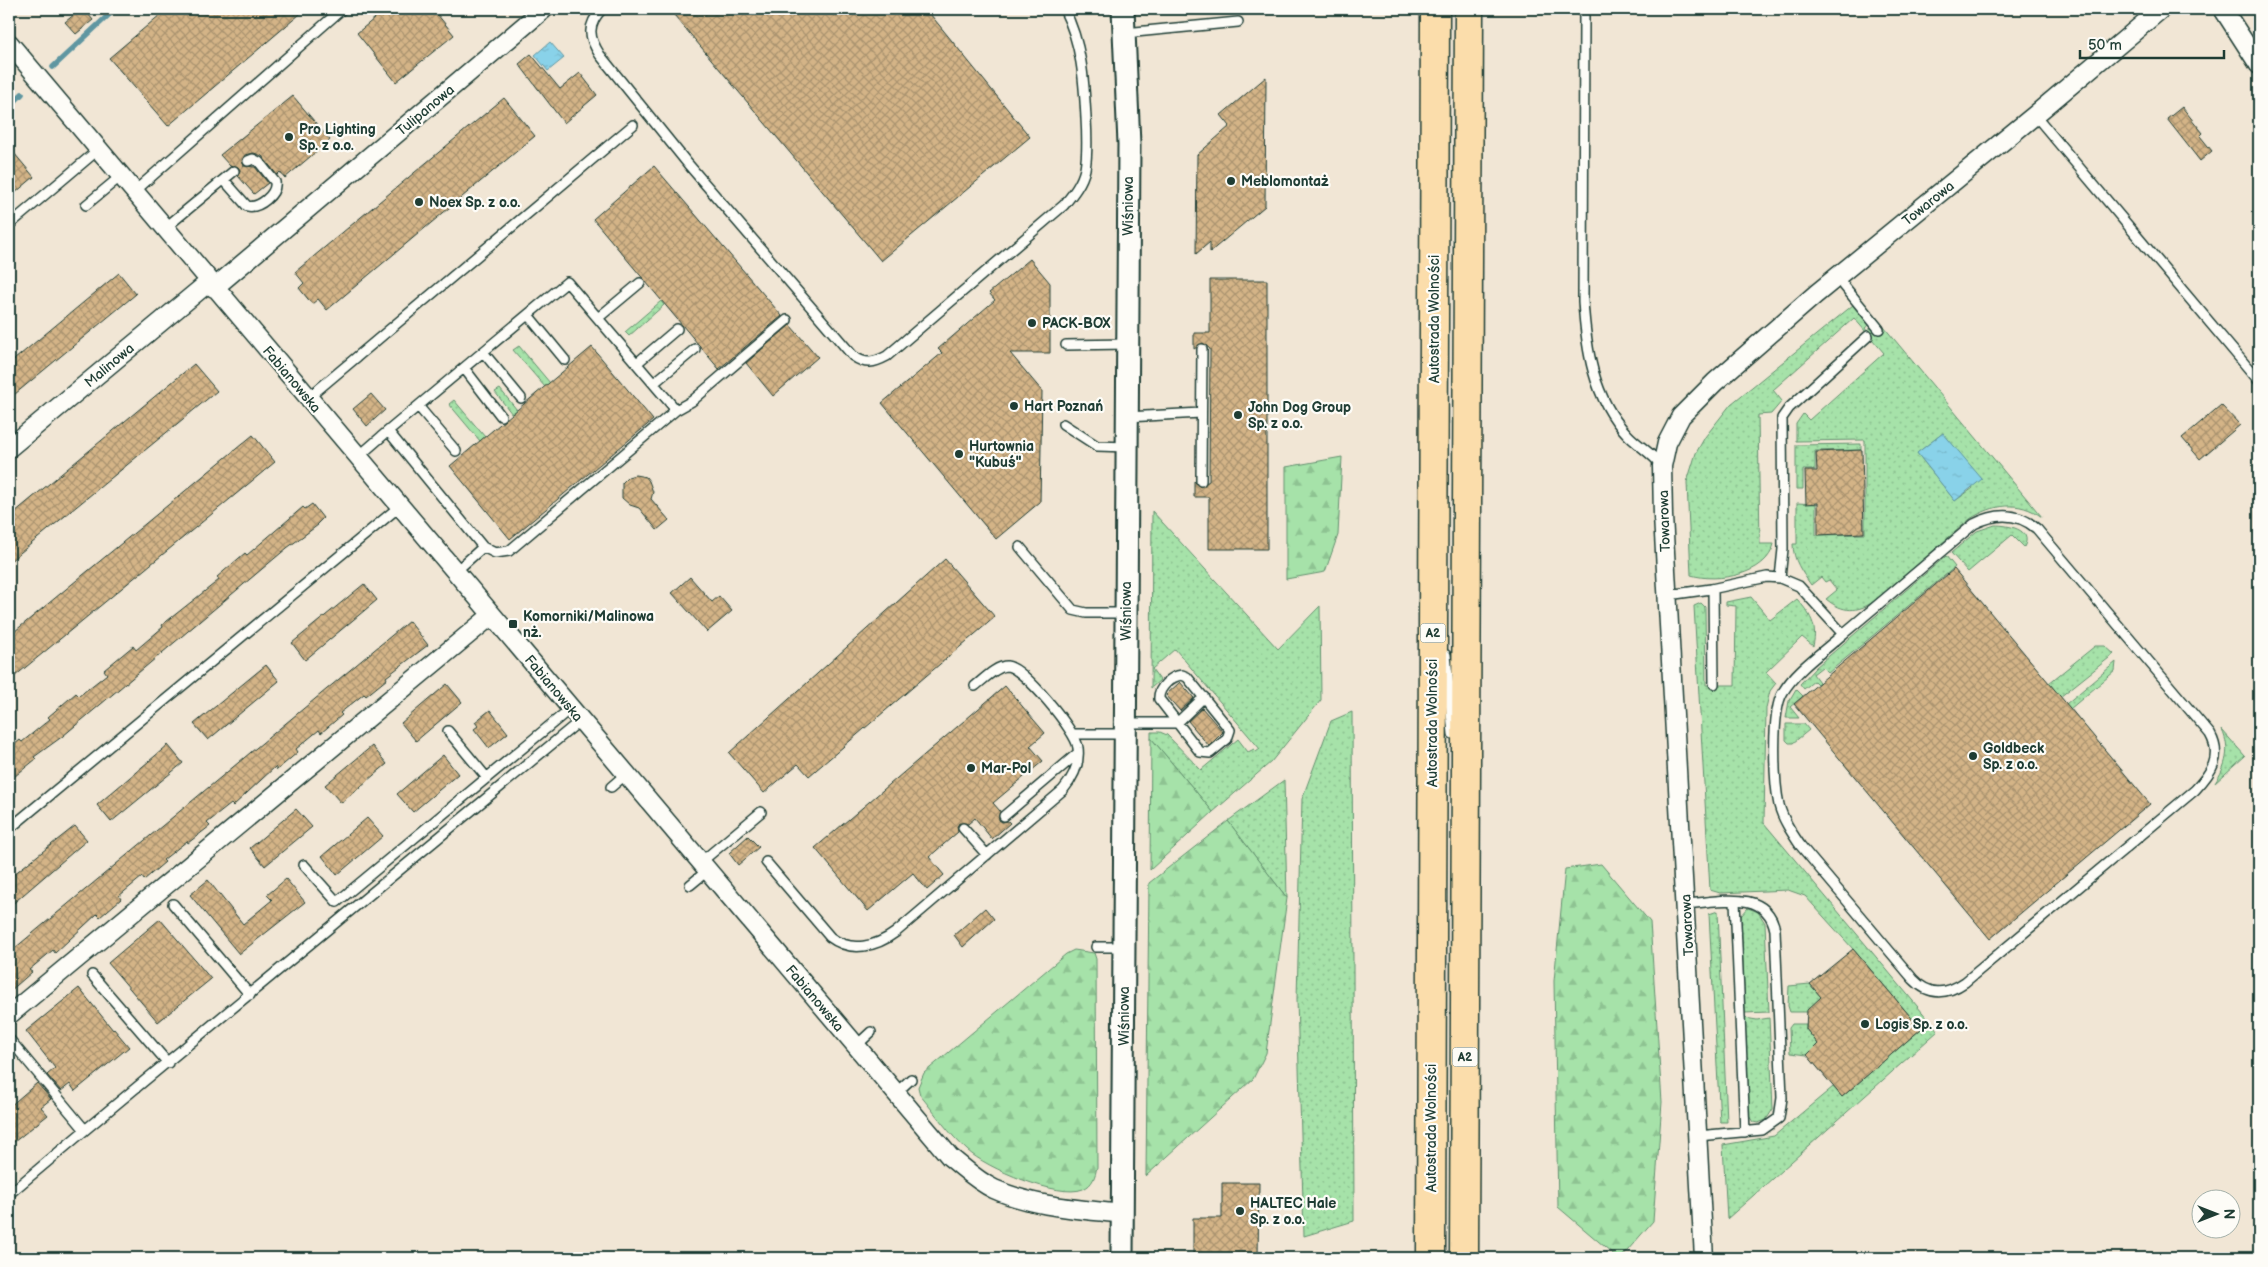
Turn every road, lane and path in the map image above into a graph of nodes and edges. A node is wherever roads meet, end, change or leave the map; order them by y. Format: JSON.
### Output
{"nodes":[{"id":1,"x":342,"y":9,"type":"edge"},
{"id":2,"x":544,"y":9,"type":"edge"},
{"id":3,"x":602,"y":9,"type":"edge"},
{"id":4,"x":1064,"y":9,"type":"edge"},
{"id":5,"x":1123,"y":9,"type":"edge"},
{"id":6,"x":1435,"y":9,"type":"edge"},
{"id":7,"x":1469,"y":9,"type":"edge"},
{"id":8,"x":1584,"y":9,"type":"edge"},
{"id":9,"x":2161,"y":9,"type":"edge"},
{"id":10,"x":2223,"y":9,"type":"edge"},
{"id":11,"x":1238,"y":22,"type":"dead end"},
{"id":12,"x":1125,"y":33,"type":"junction"},
{"id":13,"x":9,"y":45,"type":"edge"},
{"id":14,"x":2254,"y":47,"type":"edge"},
{"id":15,"x":2259,"y":65,"type":"edge"},
{"id":16,"x":2035,"y":116,"type":"junction"},
{"id":17,"x":633,"y":125,"type":"dead end"},
{"id":18,"x":99,"y":149,"type":"junction"},
{"id":19,"x":248,"y":161,"type":"dead end"},
{"id":20,"x":234,"y":171,"type":"dead end"},
{"id":21,"x":121,"y":176,"type":"junction"},
{"id":22,"x":224,"y":180,"type":"junction"},
{"id":23,"x":134,"y":191,"type":"junction"},
{"id":24,"x":86,"y":205,"type":"dead end"},
{"id":25,"x":9,"y":225,"type":"edge"},
{"id":26,"x":165,"y":228,"type":"junction"},
{"id":27,"x":1837,"y":276,"type":"junction"},
{"id":28,"x":640,"y":283,"type":"dead end"},
{"id":29,"x":211,"y":285,"type":"junction"},
{"id":30,"x":528,"y":315,"type":"junction"},
{"id":31,"x":598,"y":318,"type":"junction"},
{"id":32,"x":787,"y":320,"type":"dead end"},
{"id":33,"x":677,"y":328,"type":"dead end"},
{"id":34,"x":1879,"y":329,"type":"dead end"},
{"id":35,"x":1868,"y":336,"type":"dead end"},
{"id":36,"x":1128,"y":344,"type":"junction"},
{"id":37,"x":1066,"y":345,"type":"dead end"},
{"id":38,"x":695,"y":349,"type":"dead end"},
{"id":39,"x":1202,"y":349,"type":"dead end"},
{"id":40,"x":483,"y":352,"type":"junction"},
{"id":41,"x":566,"y":360,"type":"dead end"},
{"id":42,"x":637,"y":364,"type":"junction"},
{"id":43,"x":464,"y":368,"type":"junction"},
{"id":44,"x":2259,"y":381,"type":"edge"},
{"id":45,"x":654,"y":384,"type":"junction"},
{"id":46,"x":308,"y":398,"type":"junction"},
{"id":47,"x":521,"y":398,"type":"dead end"},
{"id":48,"x":418,"y":406,"type":"junction"},
{"id":49,"x":676,"y":410,"type":"junction"},
{"id":50,"x":1201,"y":413,"type":"junction"},
{"id":51,"x":501,"y":416,"type":"dead end"},
{"id":52,"x":1127,"y":417,"type":"junction"},
{"id":53,"x":1063,"y":424,"type":"dead end"},
{"id":54,"x":388,"y":431,"type":"junction"},
{"id":55,"x":1127,"y":447,"type":"junction"},
{"id":56,"x":9,"y":448,"type":"edge"},
{"id":57,"x":456,"y":451,"type":"dead end"},
{"id":58,"x":358,"y":457,"type":"junction"},
{"id":59,"x":1662,"y":466,"type":"junction"},
{"id":60,"x":1201,"y":481,"type":"dead end"},
{"id":61,"x":400,"y":506,"type":"junction"},
{"id":62,"x":1433,"y":528,"type":"junction"},
{"id":63,"x":1467,"y":529,"type":"junction"},
{"id":64,"x":1020,"y":547,"type":"dead end"},
{"id":65,"x":483,"y":548,"type":"junction"},
{"id":66,"x":455,"y":572,"type":"junction"},
{"id":67,"x":1780,"y":578,"type":"junction"},
{"id":68,"x":1713,"y":589,"type":"junction"},
{"id":69,"x":1668,"y":595,"type":"junction"},
{"id":70,"x":1126,"y":613,"type":"junction"},
{"id":71,"x":492,"y":615,"type":"junction"},
{"id":72,"x":1443,"y":624,"type":"dead end"},
{"id":73,"x":1456,"y":625,"type":"dead end"},
{"id":74,"x":1843,"y":634,"type":"junction"},
{"id":75,"x":1444,"y":643,"type":"dead end"},
{"id":76,"x":1453,"y":653,"type":"dead end"},
{"id":77,"x":1714,"y":684,"type":"dead end"},
{"id":78,"x":975,"y":686,"type":"dead end"},
{"id":79,"x":1449,"y":692,"type":"junction"},
{"id":80,"x":1204,"y":697,"type":"junction"},
{"id":81,"x":576,"y":714,"type":"junction"},
{"id":82,"x":1177,"y":723,"type":"junction"},
{"id":83,"x":1126,"y":729,"type":"junction"},
{"id":84,"x":448,"y":731,"type":"dead end"},
{"id":85,"x":1073,"y":734,"type":"junction"},
{"id":86,"x":1454,"y":740,"type":"dead end"},
{"id":87,"x":1078,"y":753,"type":"junction"},
{"id":88,"x":1456,"y":759,"type":"dead end"},
{"id":89,"x":626,"y":774,"type":"junction"},
{"id":90,"x":487,"y":778,"type":"junction"},
{"id":91,"x":611,"y":787,"type":"dead end"},
{"id":92,"x":761,"y":812,"type":"dead end"},
{"id":93,"x":1004,"y":816,"type":"dead end"},
{"id":94,"x":963,"y":828,"type":"dead end"},
{"id":95,"x":9,"y":829,"type":"edge"},
{"id":96,"x":987,"y":855,"type":"junction"},
{"id":97,"x":1432,"y":855,"type":"junction"},
{"id":98,"x":1466,"y":856,"type":"junction"},
{"id":99,"x":766,"y":862,"type":"dead end"},
{"id":100,"x":304,"y":865,"type":"dead end"},
{"id":101,"x":704,"y":866,"type":"junction"},
{"id":102,"x":690,"y":885,"type":"dead end"},
{"id":103,"x":1735,"y":901,"type":"junction"},
{"id":104,"x":173,"y":904,"type":"dead end"},
{"id":105,"x":1686,"y":904,"type":"junction"},
{"id":106,"x":1096,"y":947,"type":"dead end"},
{"id":107,"x":1125,"y":947,"type":"junction"},
{"id":108,"x":92,"y":975,"type":"dead end"},
{"id":109,"x":250,"y":995,"type":"junction"},
{"id":110,"x":9,"y":1015,"type":"edge"},
{"id":111,"x":871,"y":1032,"type":"dead end"},
{"id":112,"x":10,"y":1040,"type":"edge"},
{"id":113,"x":856,"y":1046,"type":"junction"},
{"id":114,"x":168,"y":1063,"type":"junction"},
{"id":115,"x":911,"y":1079,"type":"dead end"},
{"id":116,"x":896,"y":1093,"type":"junction"},
{"id":117,"x":85,"y":1130,"type":"junction"},
{"id":118,"x":1745,"y":1132,"type":"junction"},
{"id":119,"x":1698,"y":1136,"type":"junction"},
{"id":120,"x":9,"y":1194,"type":"edge"},
{"id":121,"x":1123,"y":1214,"type":"junction"},
{"id":122,"x":1122,"y":1258,"type":"edge"},
{"id":123,"x":1431,"y":1258,"type":"edge"},
{"id":124,"x":1464,"y":1258,"type":"edge"},
{"id":125,"x":1704,"y":1258,"type":"edge"}],
"edges":[{"from":1,"to":23,"type":"lane"},
{"from":2,"to":29,"type":"street","name":"Tulipanowa"},
{"from":3,"to":4,"type":"lane"},
{"from":5,"to":12,"type":"street","name":"Wiśniowa"},
{"from":6,"to":62,"type":"highway","name":"Autostrada Wolności","number":"A2"},
{"from":7,"to":63,"type":"highway","number":"A2"},
{"from":8,"to":59,"type":"lane"},
{"from":9,"to":16,"type":"street","name":"Towarowa"},
{"from":10,"to":14,"type":"street"},
{"from":11,"to":12,"type":"lane"},
{"from":12,"to":36,"type":"street","name":"Wiśniowa"},
{"from":13,"to":18,"type":"street","name":"Fabianowska"},
{"from":14,"to":15,"type":"street"},
{"from":16,"to":27,"type":"street","name":"Towarowa"},
{"from":16,"to":44,"type":"lane"},
{"from":17,"to":46,"type":"lane"},
{"from":18,"to":21,"type":"street","name":"Fabianowska"},
{"from":18,"to":25,"type":"lane"},
{"from":19,"to":22,"type":"lane"},
{"from":20,"to":22,"type":"lane"},
{"from":21,"to":23,"type":"street","name":"Fabianowska"},
{"from":21,"to":24,"type":"lane"},
{"from":22,"to":26,"type":"lane"},
{"from":23,"to":26,"type":"street","name":"Fabianowska"},
{"from":26,"to":29,"type":"street","name":"Fabianowska"},
{"from":27,"to":34,"type":"lane"},
{"from":27,"to":59,"type":"street","name":"Towarowa"},
{"from":28,"to":31,"type":"lane"},
{"from":29,"to":46,"type":"street","name":"Fabianowska"},
{"from":29,"to":56,"type":"street","name":"Malinowa"},
{"from":30,"to":31,"type":"lane"},
{"from":30,"to":40,"type":"lane"},
{"from":30,"to":41,"type":"lane"},
{"from":31,"to":42,"type":"lane"},
{"from":32,"to":49,"type":"lane"},
{"from":33,"to":42,"type":"lane"},
{"from":35,"to":67,"type":"lane"},
{"from":36,"to":37,"type":"lane"},
{"from":36,"to":52,"type":"street","name":"Wiśniowa"},
{"from":38,"to":45,"type":"lane"},
{"from":39,"to":50,"type":"lane"},
{"from":40,"to":43,"type":"lane"},
{"from":40,"to":47,"type":"lane"},
{"from":42,"to":45,"type":"lane"},
{"from":43,"to":48,"type":"lane"},
{"from":43,"to":51,"type":"lane"},
{"from":45,"to":49,"type":"lane"},
{"from":46,"to":58,"type":"street","name":"Fabianowska"},
{"from":48,"to":54,"type":"lane"},
{"from":48,"to":57,"type":"lane"},
{"from":49,"to":65,"type":"lane"},
{"from":50,"to":52,"type":"lane"},
{"from":50,"to":60,"type":"lane"},
{"from":52,"to":55,"type":"street","name":"Wiśniowa"},
{"from":53,"to":55,"type":"lane"},
{"from":54,"to":58,"type":"lane"},
{"from":54,"to":65,"type":"lane"},
{"from":55,"to":70,"type":"street","name":"Wiśniowa"},
{"from":58,"to":61,"type":"street","name":"Fabianowska"},
{"from":59,"to":69,"type":"street","name":"Towarowa"},
{"from":61,"to":66,"type":"street","name":"Fabianowska"},
{"from":61,"to":95,"type":"lane"},
{"from":62,"to":72,"type":"lane"},
{"from":62,"to":97,"type":"highway","name":"Autostrada Wolności","number":"A2"},
{"from":63,"to":73,"type":"lane"},
{"from":63,"to":98,"type":"highway","number":"A2"},
{"from":64,"to":70,"type":"lane"},
{"from":65,"to":66,"type":"lane"},
{"from":66,"to":71,"type":"street","name":"Fabianowska"},
{"from":67,"to":68,"type":"lane"},
{"from":67,"to":74,"type":"lane"},
{"from":68,"to":69,"type":"lane"},
{"from":68,"to":77,"type":"lane"},
{"from":69,"to":105,"type":"street","name":"Towarowa"},
{"from":70,"to":83,"type":"street","name":"Wiśniowa"},
{"from":71,"to":81,"type":"street","name":"Fabianowska"},
{"from":71,"to":110,"type":"street"},
{"from":74,"to":74,"type":"lane"},
{"from":75,"to":79,"type":"lane"},
{"from":76,"to":79,"type":"lane"},
{"from":78,"to":85,"type":"lane"},
{"from":79,"to":86,"type":"lane"},
{"from":79,"to":97,"type":"lane"},
{"from":80,"to":82,"type":"lane"},
{"from":80,"to":82,"type":"lane"},
{"from":80,"to":82,"type":"lane"},
{"from":81,"to":89,"type":"street","name":"Fabianowska"},
{"from":81,"to":90,"type":"lane"},
{"from":81,"to":109,"type":"lane"},
{"from":82,"to":83,"type":"lane"},
{"from":83,"to":85,"type":"lane"},
{"from":83,"to":107,"type":"street","name":"Wiśniowa"},
{"from":84,"to":90,"type":"lane"},
{"from":85,"to":87,"type":"lane"},
{"from":87,"to":93,"type":"lane"},
{"from":87,"to":96,"type":"lane"},
{"from":88,"to":98,"type":"lane"},
{"from":89,"to":91,"type":"lane"},
{"from":89,"to":101,"type":"street","name":"Fabianowska"},
{"from":90,"to":100,"type":"lane"},
{"from":92,"to":101,"type":"lane"},
{"from":94,"to":96,"type":"lane"},
{"from":96,"to":99,"type":"lane"},
{"from":97,"to":123,"type":"highway","name":"Autostrada Wolności","number":"A2"},
{"from":98,"to":124,"type":"highway","number":"A2"},
{"from":101,"to":102,"type":"lane"},
{"from":101,"to":113,"type":"street","name":"Fabianowska"},
{"from":103,"to":105,"type":"lane"},
{"from":103,"to":118,"type":"lane"},
{"from":103,"to":118,"type":"lane"},
{"from":104,"to":109,"type":"lane"},
{"from":105,"to":119,"type":"street","name":"Towarowa"},
{"from":106,"to":107,"type":"lane"},
{"from":107,"to":121,"type":"street","name":"Wiśniowa"},
{"from":108,"to":114,"type":"lane"},
{"from":109,"to":114,"type":"lane"},
{"from":111,"to":113,"type":"lane"},
{"from":112,"to":117,"type":"lane"},
{"from":113,"to":116,"type":"street","name":"Fabianowska"},
{"from":114,"to":117,"type":"lane"},
{"from":115,"to":116,"type":"lane"},
{"from":116,"to":121,"type":"street","name":"Fabianowska"},
{"from":117,"to":120,"type":"lane"},
{"from":118,"to":119,"type":"lane"},
{"from":119,"to":125,"type":"street","name":"Towarowa"},
{"from":121,"to":122,"type":"street"}]}
